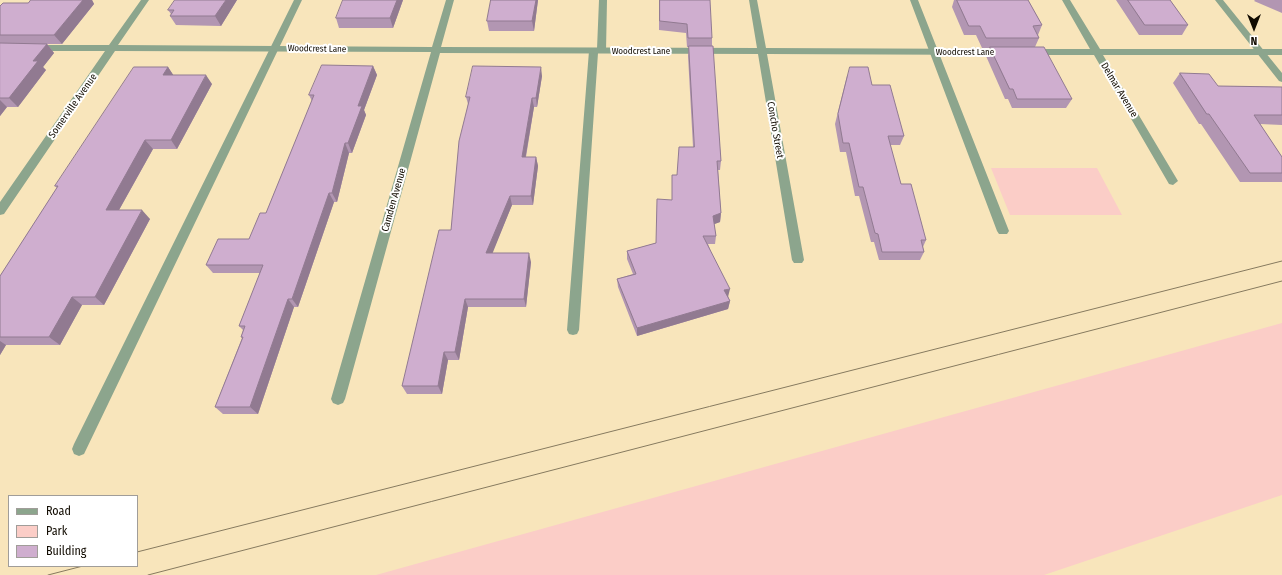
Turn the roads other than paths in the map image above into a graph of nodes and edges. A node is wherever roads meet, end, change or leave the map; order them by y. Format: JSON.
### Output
{"nodes":[{"id":1,"x":145,"y":0,"type":"edge"},
{"id":2,"x":298,"y":0,"type":"edge"},
{"id":3,"x":450,"y":0,"type":"edge"},
{"id":4,"x":603,"y":0,"type":"edge"},
{"id":5,"x":753,"y":0,"type":"edge"},
{"id":6,"x":914,"y":0,"type":"edge"},
{"id":7,"x":1066,"y":0,"type":"edge"},
{"id":8,"x":1219,"y":0,"type":"edge"},
{"id":9,"x":24,"y":48,"type":"edge"},
{"id":10,"x":112,"y":48,"type":"junction"},
{"id":11,"x":274,"y":48,"type":"junction"},
{"id":12,"x":761,"y":50,"type":"junction"},
{"id":13,"x":436,"y":51,"type":"junction"},
{"id":14,"x":597,"y":51,"type":"junction"},
{"id":15,"x":934,"y":51,"type":"junction"},
{"id":16,"x":1096,"y":52,"type":"junction"},
{"id":17,"x":1282,"y":52,"type":"edge"},
{"id":18,"x":1261,"y":53,"type":"junction"},
{"id":19,"x":1282,"y":79,"type":"edge"},
{"id":20,"x":1173,"y":181,"type":"dead end"},
{"id":21,"x":0,"y":211,"type":"edge"},
{"id":22,"x":1003,"y":231,"type":"dead end"},
{"id":23,"x":798,"y":260,"type":"dead end"},
{"id":24,"x":573,"y":330,"type":"dead end"},
{"id":25,"x":338,"y":399,"type":"dead end"},
{"id":26,"x":79,"y":449,"type":"dead end"}],
"edges":[{"from":1,"to":10,"type":"street","name":"Somerville Avenue"},
{"from":2,"to":11,"type":"street"},
{"from":3,"to":13,"type":"street","name":"Camden Avenue"},
{"from":4,"to":14,"type":"street"},
{"from":5,"to":12,"type":"street","name":"Concho Street"},
{"from":6,"to":15,"type":"street"},
{"from":7,"to":16,"type":"street","name":"Delmar Avenue"},
{"from":8,"to":18,"type":"street"},
{"from":9,"to":10,"type":"street","name":"Woodcrest Lane"},
{"from":10,"to":11,"type":"street","name":"Woodcrest Lane"},
{"from":10,"to":21,"type":"street","name":"Somerville Avenue"},
{"from":11,"to":13,"type":"street","name":"Woodcrest Lane"},
{"from":11,"to":26,"type":"street"},
{"from":12,"to":14,"type":"street","name":"Woodcrest Lane"},
{"from":12,"to":15,"type":"street","name":"Woodcrest Lane"},
{"from":12,"to":23,"type":"street","name":"Concho Street"},
{"from":13,"to":14,"type":"street","name":"Woodcrest Lane"},
{"from":13,"to":25,"type":"street","name":"Camden Avenue"},
{"from":14,"to":24,"type":"street"},
{"from":15,"to":16,"type":"street","name":"Woodcrest Lane"},
{"from":15,"to":22,"type":"street"},
{"from":16,"to":18,"type":"street","name":"Woodcrest Lane"},
{"from":16,"to":20,"type":"street","name":"Delmar Avenue"},
{"from":17,"to":18,"type":"street","name":"Woodcrest Lane"},
{"from":18,"to":19,"type":"street"}]}
